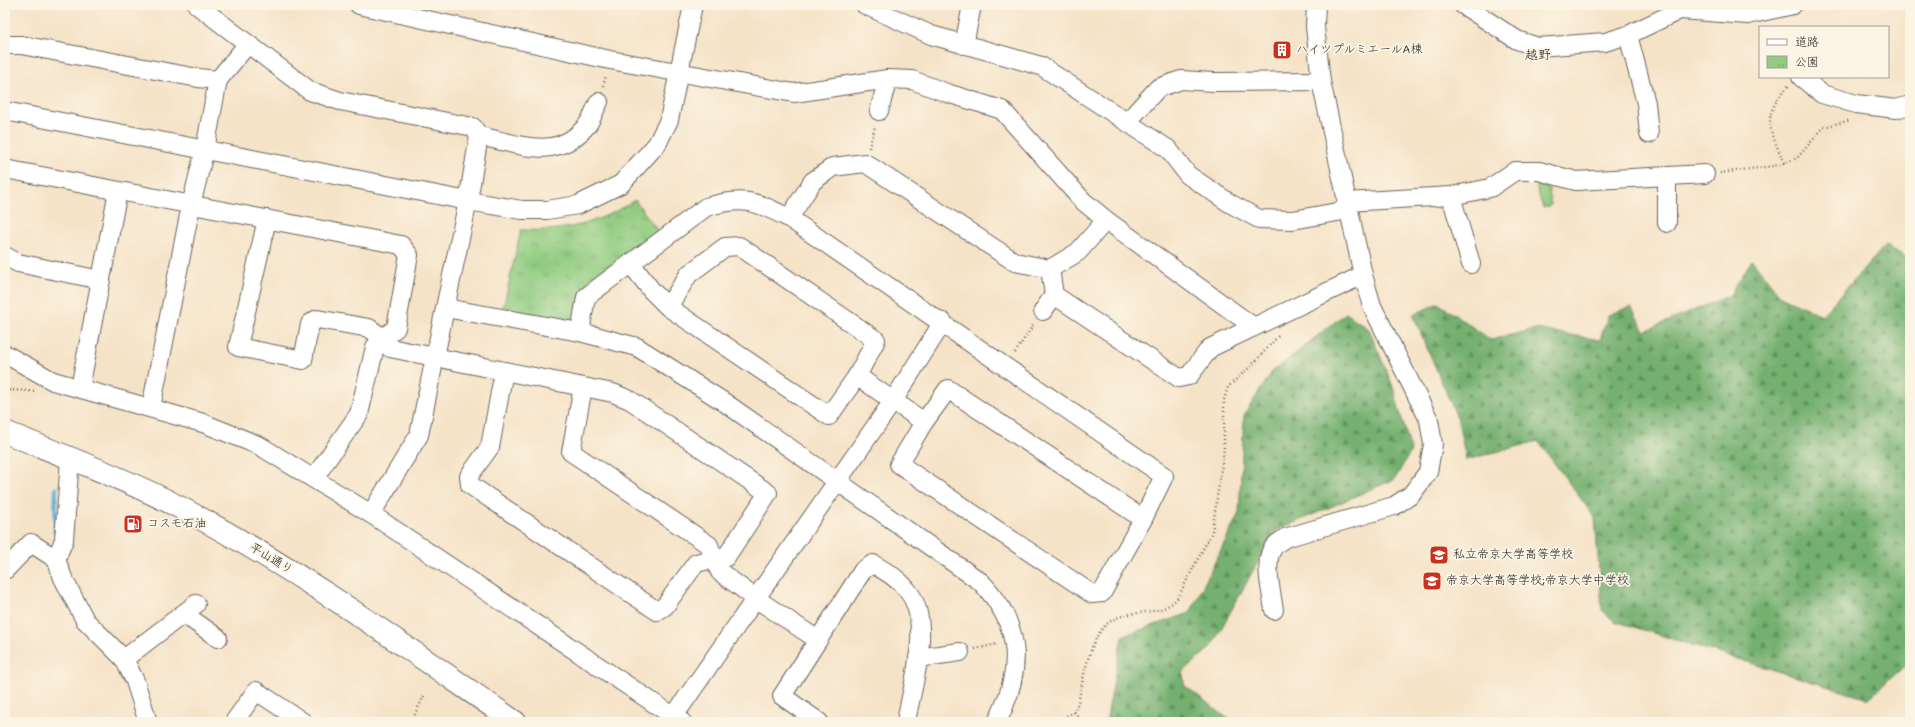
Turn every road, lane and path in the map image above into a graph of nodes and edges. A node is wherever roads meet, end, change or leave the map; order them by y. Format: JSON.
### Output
{"nodes":[{"id":1,"x":197,"y":5,"type":"edge"},
{"id":2,"x":359,"y":5,"type":"edge"},
{"id":3,"x":693,"y":5,"type":"edge"},
{"id":4,"x":865,"y":5,"type":"edge"},
{"id":5,"x":972,"y":5,"type":"edge"},
{"id":6,"x":1316,"y":5,"type":"edge"},
{"id":7,"x":1463,"y":5,"type":"edge"},
{"id":8,"x":1793,"y":5,"type":"edge"},
{"id":9,"x":1754,"y":21,"type":"edge"},
{"id":10,"x":1628,"y":35,"type":"junction"},
{"id":11,"x":247,"y":44,"type":"junction"},
{"id":12,"x":964,"y":45,"type":"junction"},
{"id":13,"x":5,"y":46,"type":"edge"},
{"id":14,"x":610,"y":60,"type":"junction"},
{"id":15,"x":680,"y":72,"type":"junction"},
{"id":16,"x":888,"y":79,"type":"junction"},
{"id":17,"x":218,"y":80,"type":"junction"},
{"id":18,"x":1796,"y":80,"type":"edge"},
{"id":19,"x":1321,"y":81,"type":"junction"},
{"id":20,"x":599,"y":102,"type":"joint"},
{"id":21,"x":1910,"y":105,"type":"edge"},
{"id":22,"x":5,"y":111,"type":"edge"},
{"id":23,"x":879,"y":111,"type":"joint"},
{"id":24,"x":1853,"y":120,"type":"dead end"},
{"id":25,"x":1128,"y":121,"type":"junction"},
{"id":26,"x":1649,"y":134,"type":"dead end"},
{"id":27,"x":479,"y":136,"type":"junction"},
{"id":28,"x":204,"y":149,"type":"junction"},
{"id":29,"x":867,"y":156,"type":"junction"},
{"id":30,"x":1784,"y":163,"type":"junction"},
{"id":31,"x":5,"y":169,"type":"edge"},
{"id":32,"x":1705,"y":174,"type":"joint"},
{"id":33,"x":1667,"y":176,"type":"junction"},
{"id":34,"x":118,"y":191,"type":"junction"},
{"id":35,"x":1451,"y":196,"type":"junction"},
{"id":36,"x":468,"y":201,"type":"junction"},
{"id":37,"x":191,"y":205,"type":"junction"},
{"id":38,"x":1347,"y":206,"type":"junction"},
{"id":39,"x":789,"y":218,"type":"junction"},
{"id":40,"x":267,"y":219,"type":"junction"},
{"id":41,"x":1106,"y":220,"type":"junction"},
{"id":42,"x":1667,"y":223,"type":"dead end"},
{"id":43,"x":5,"y":256,"type":"edge"},
{"id":44,"x":631,"y":264,"type":"junction"},
{"id":45,"x":1471,"y":264,"type":"dead end"},
{"id":46,"x":1050,"y":269,"type":"junction"},
{"id":47,"x":1363,"y":275,"type":"junction"},
{"id":48,"x":101,"y":280,"type":"junction"},
{"id":49,"x":1054,"y":295,"type":"junction"},
{"id":50,"x":445,"y":308,"type":"junction"},
{"id":51,"x":668,"y":308,"type":"junction"},
{"id":52,"x":1043,"y":311,"type":"joint"},
{"id":53,"x":943,"y":322,"type":"junction"},
{"id":54,"x":1254,"y":327,"type":"junction"},
{"id":55,"x":1282,"y":331,"type":"dead end"},
{"id":56,"x":580,"y":332,"type":"junction"},
{"id":57,"x":384,"y":338,"type":"junction"},
{"id":58,"x":5,"y":354,"type":"edge"},
{"id":59,"x":436,"y":357,"type":"junction"},
{"id":60,"x":1010,"y":361,"type":"junction"},
{"id":61,"x":504,"y":372,"type":"junction"},
{"id":62,"x":856,"y":376,"type":"junction"},
{"id":63,"x":583,"y":387,"type":"junction"},
{"id":64,"x":80,"y":388,"type":"junction"},
{"id":65,"x":5,"y":390,"type":"edge"},
{"id":66,"x":37,"y":390,"type":"dead end"},
{"id":67,"x":893,"y":401,"type":"junction"},
{"id":68,"x":151,"y":408,"type":"junction"},
{"id":69,"x":924,"y":422,"type":"junction"},
{"id":70,"x":5,"y":432,"type":"edge"},
{"id":71,"x":70,"y":459,"type":"junction"},
{"id":72,"x":314,"y":478,"type":"junction"},
{"id":73,"x":837,"y":480,"type":"junction"},
{"id":74,"x":371,"y":514,"type":"junction"},
{"id":75,"x":1142,"y":520,"type":"junction"},
{"id":76,"x":56,"y":559,"type":"junction"},
{"id":77,"x":714,"y":559,"type":"junction"},
{"id":78,"x":5,"y":570,"type":"edge"},
{"id":79,"x":755,"y":598,"type":"junction"},
{"id":80,"x":1274,"y":610,"type":"dead end"},
{"id":81,"x":218,"y":638,"type":"dead end"},
{"id":82,"x":818,"y":640,"type":"junction"},
{"id":83,"x":1006,"y":642,"type":"junction"},
{"id":84,"x":960,"y":652,"type":"joint"},
{"id":85,"x":918,"y":658,"type":"junction"},
{"id":86,"x":124,"y":659,"type":"junction"},
{"id":87,"x":425,"y":694,"type":"dead end"},
{"id":88,"x":1074,"y":712,"type":"junction"},
{"id":89,"x":678,"y":719,"type":"edge"},
{"id":90,"x":148,"y":722,"type":"edge"},
{"id":91,"x":234,"y":722,"type":"edge"},
{"id":92,"x":303,"y":722,"type":"edge"},
{"id":93,"x":411,"y":722,"type":"edge"},
{"id":94,"x":515,"y":722,"type":"edge"},
{"id":95,"x":819,"y":722,"type":"edge"},
{"id":96,"x":906,"y":722,"type":"edge"},
{"id":97,"x":997,"y":722,"type":"edge"},
{"id":98,"x":1056,"y":722,"type":"edge"},
{"id":99,"x":1083,"y":722,"type":"edge"}],
"edges":[{"from":1,"to":11,"type":"street"},
{"from":2,"to":14,"type":"street"},
{"from":3,"to":15,"type":"street"},
{"from":4,"to":12,"type":"street"},
{"from":5,"to":12,"type":"street"},
{"from":6,"to":19,"type":"street"},
{"from":7,"to":10,"type":"street"},
{"from":8,"to":9,"type":"street"},
{"from":9,"to":10,"type":"street"},
{"from":10,"to":26,"type":"street"},
{"from":11,"to":17,"type":"street"},
{"from":11,"to":27,"type":"street"},
{"from":12,"to":25,"type":"street"},
{"from":13,"to":17,"type":"street"},
{"from":14,"to":15,"type":"street"},
{"from":14,"to":20,"type":"path"},
{"from":15,"to":16,"type":"street"},
{"from":15,"to":36,"type":"street"},
{"from":16,"to":23,"type":"street"},
{"from":16,"to":41,"type":"street"},
{"from":17,"to":28,"type":"street"},
{"from":18,"to":21,"type":"street"},
{"from":18,"to":30,"type":"path"},
{"from":19,"to":25,"type":"street"},
{"from":19,"to":38,"type":"street"},
{"from":20,"to":27,"type":"street"},
{"from":22,"to":28,"type":"street"},
{"from":23,"to":29,"type":"path"},
{"from":24,"to":30,"type":"path"},
{"from":25,"to":38,"type":"street"},
{"from":27,"to":36,"type":"street"},
{"from":28,"to":36,"type":"street"},
{"from":28,"to":37,"type":"street"},
{"from":29,"to":39,"type":"street"},
{"from":29,"to":46,"type":"street"},
{"from":30,"to":32,"type":"path"},
{"from":31,"to":34,"type":"street"},
{"from":32,"to":33,"type":"street"},
{"from":33,"to":35,"type":"street"},
{"from":33,"to":42,"type":"street"},
{"from":34,"to":37,"type":"street"},
{"from":34,"to":48,"type":"street"},
{"from":35,"to":38,"type":"street"},
{"from":35,"to":45,"type":"street"},
{"from":36,"to":50,"type":"street"},
{"from":37,"to":40,"type":"street"},
{"from":37,"to":68,"type":"street"},
{"from":38,"to":47,"type":"street"},
{"from":39,"to":44,"type":"street"},
{"from":39,"to":53,"type":"street"},
{"from":40,"to":57,"type":"street"},
{"from":40,"to":57,"type":"street"},
{"from":41,"to":46,"type":"street"},
{"from":41,"to":54,"type":"street"},
{"from":43,"to":48,"type":"street"},
{"from":44,"to":51,"type":"street"},
{"from":44,"to":56,"type":"street"},
{"from":46,"to":49,"type":"street"},
{"from":47,"to":54,"type":"street"},
{"from":47,"to":80,"type":"street"},
{"from":48,"to":64,"type":"street"},
{"from":49,"to":52,"type":"street"},
{"from":49,"to":54,"type":"street"},
{"from":50,"to":56,"type":"street"},
{"from":50,"to":59,"type":"street"},
{"from":51,"to":62,"type":"street"},
{"from":51,"to":62,"type":"street"},
{"from":52,"to":60,"type":"path"},
{"from":53,"to":60,"type":"street"},
{"from":53,"to":67,"type":"street"},
{"from":55,"to":88,"type":"path"},
{"from":56,"to":73,"type":"street"},
{"from":57,"to":59,"type":"street"},
{"from":57,"to":72,"type":"street"},
{"from":58,"to":64,"type":"street"},
{"from":59,"to":61,"type":"street"},
{"from":59,"to":74,"type":"street"},
{"from":60,"to":75,"type":"street"},
{"from":61,"to":63,"type":"street"},
{"from":61,"to":77,"type":"street"},
{"from":62,"to":67,"type":"street"},
{"from":63,"to":77,"type":"street"},
{"from":63,"to":77,"type":"street"},
{"from":64,"to":68,"type":"street"},
{"from":65,"to":66,"type":"path"},
{"from":67,"to":69,"type":"street"},
{"from":67,"to":73,"type":"street"},
{"from":68,"to":72,"type":"street"},
{"from":69,"to":75,"type":"street"},
{"from":69,"to":75,"type":"street"},
{"from":70,"to":71,"type":"main road","name":"平山通り"},
{"from":71,"to":76,"type":"street"},
{"from":71,"to":94,"type":"main road","name":"平山通り"},
{"from":72,"to":74,"type":"street"},
{"from":73,"to":79,"type":"street"},
{"from":73,"to":83,"type":"street"},
{"from":74,"to":89,"type":"street"},
{"from":76,"to":78,"type":"street"},
{"from":76,"to":86,"type":"street"},
{"from":77,"to":79,"type":"street"},
{"from":79,"to":82,"type":"street"},
{"from":79,"to":89,"type":"street"},
{"from":81,"to":86,"type":"street"},
{"from":82,"to":85,"type":"street"},
{"from":82,"to":95,"type":"street"},
{"from":83,"to":84,"type":"path"},
{"from":83,"to":97,"type":"street"},
{"from":84,"to":85,"type":"street"},
{"from":85,"to":96,"type":"street"},
{"from":86,"to":90,"type":"street"},
{"from":87,"to":93,"type":"path"},
{"from":88,"to":98,"type":"path"},
{"from":88,"to":99,"type":"path"},
{"from":91,"to":92,"type":"street"}]}
